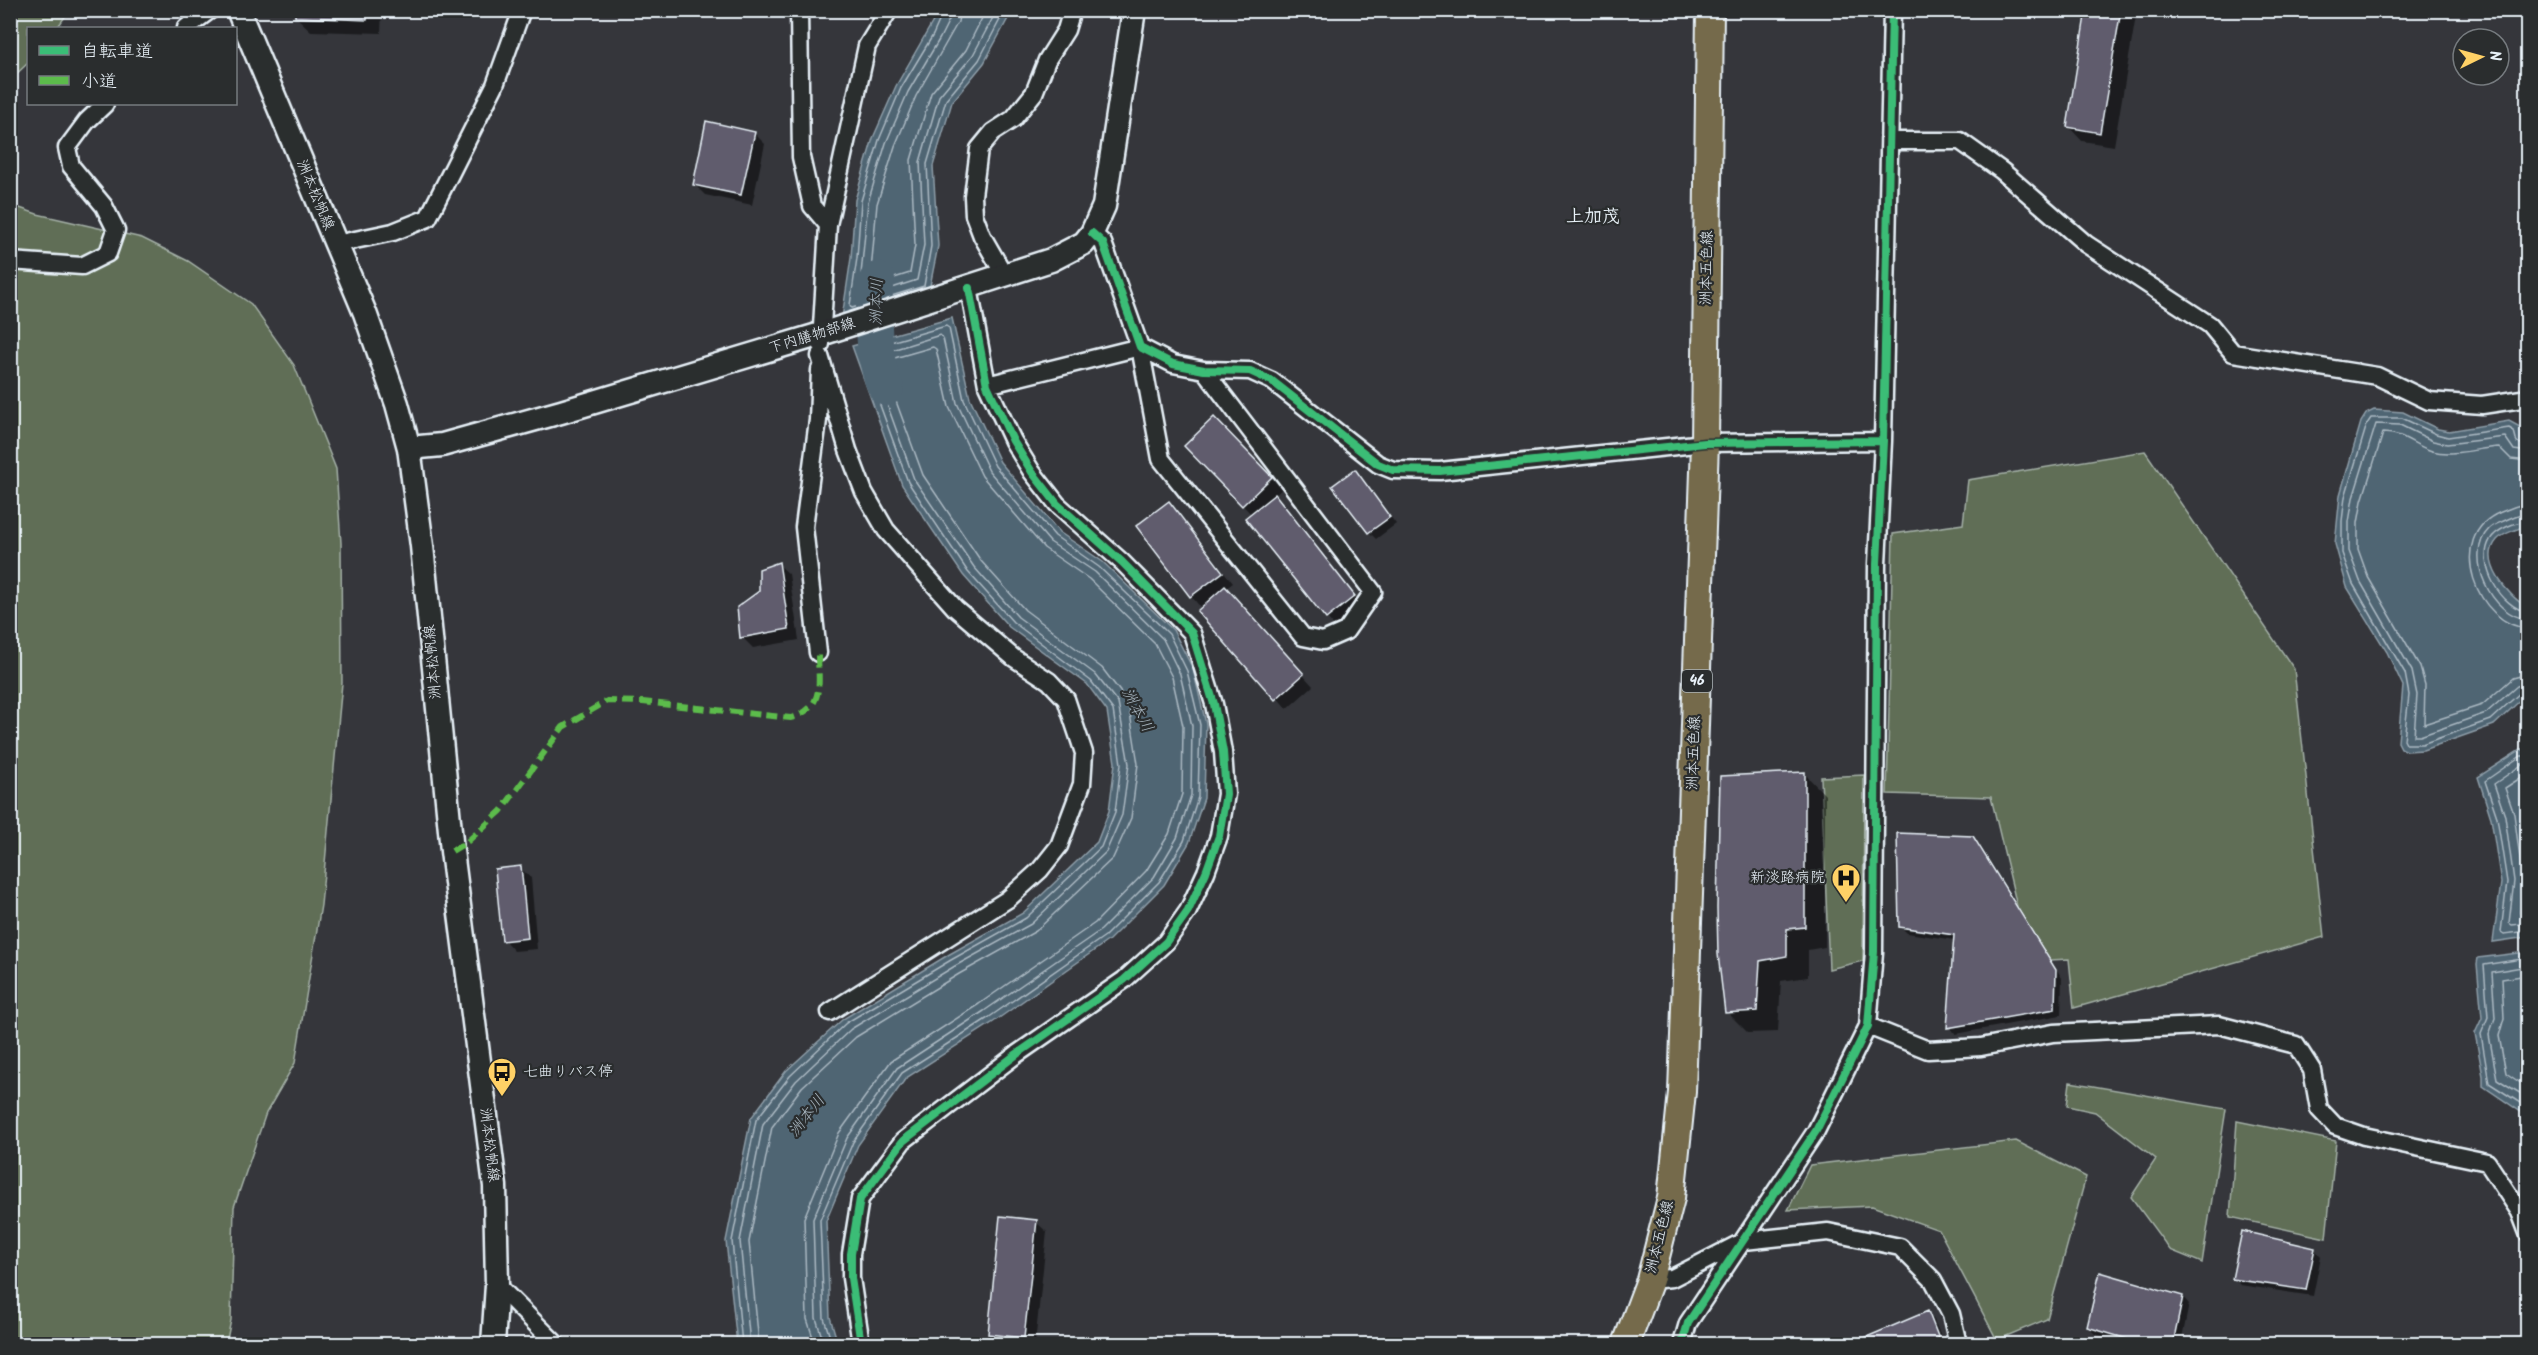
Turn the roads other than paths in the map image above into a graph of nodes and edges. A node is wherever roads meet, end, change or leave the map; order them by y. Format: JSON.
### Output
{"nodes":[{"id":1,"x":210,"y":10,"type":"edge"},
{"id":2,"x":238,"y":10,"type":"edge"},
{"id":3,"x":522,"y":10,"type":"edge"},
{"id":4,"x":799,"y":10,"type":"edge"},
{"id":5,"x":889,"y":10,"type":"edge"},
{"id":6,"x":1072,"y":10,"type":"edge"},
{"id":7,"x":1134,"y":10,"type":"edge"},
{"id":8,"x":1710,"y":10,"type":"edge"},
{"id":9,"x":1892,"y":10,"type":"edge"},
{"id":10,"x":187,"y":27,"type":"edge"},
{"id":11,"x":104,"y":105,"type":"edge"},
{"id":12,"x":1891,"y":141,"type":"junction"},
{"id":13,"x":828,"y":225,"type":"junction"},
{"id":14,"x":1092,"y":233,"type":"junction"},
{"id":15,"x":336,"y":244,"type":"junction"},
{"id":16,"x":10,"y":261,"type":"edge"},
{"id":17,"x":1005,"y":276,"type":"junction"},
{"id":18,"x":969,"y":288,"type":"junction"},
{"id":19,"x":832,"y":330,"type":"junction"},
{"id":20,"x":1140,"y":347,"type":"junction"},
{"id":21,"x":820,"y":356,"type":"junction"},
{"id":22,"x":1204,"y":370,"type":"junction"},
{"id":23,"x":987,"y":385,"type":"junction"},
{"id":24,"x":2528,"y":398,"type":"edge"},
{"id":25,"x":1883,"y":441,"type":"junction"},
{"id":26,"x":1705,"y":443,"type":"junction"},
{"id":27,"x":408,"y":448,"type":"junction"},
{"id":28,"x":818,"y":653,"type":"dead end"},
{"id":29,"x":830,"y":1012,"type":"dead end"},
{"id":30,"x":1868,"y":1026,"type":"junction"},
{"id":31,"x":2528,"y":1233,"type":"edge"},
{"id":32,"x":1744,"y":1241,"type":"junction"},
{"id":33,"x":1650,"y":1280,"type":"junction"},
{"id":34,"x":497,"y":1285,"type":"junction"},
{"id":35,"x":493,"y":1344,"type":"edge"},
{"id":36,"x":556,"y":1344,"type":"edge"},
{"id":37,"x":861,"y":1344,"type":"edge"},
{"id":38,"x":1626,"y":1344,"type":"edge"},
{"id":39,"x":1682,"y":1344,"type":"edge"},
{"id":40,"x":1958,"y":1344,"type":"edge"}],
"edges":[{"from":1,"to":10,"type":"street"},
{"from":2,"to":15,"type":"main road","name":"洲本松帆線"},
{"from":3,"to":15,"type":"street"},
{"from":4,"to":13,"type":"street"},
{"from":5,"to":13,"type":"street"},
{"from":6,"to":17,"type":"street"},
{"from":7,"to":14,"type":"main road","name":"下内膳物部線"},
{"from":8,"to":26,"type":"main road","name":"洲本五色線","number":"46"},
{"from":9,"to":12,"type":"street"},
{"from":11,"to":16,"type":"street"},
{"from":12,"to":24,"type":"street"},
{"from":12,"to":25,"type":"street"},
{"from":13,"to":19,"type":"street"},
{"from":14,"to":17,"type":"main road","name":"下内膳物部線"},
{"from":14,"to":20,"type":"street"},
{"from":15,"to":27,"type":"main road","name":"洲本松帆線"},
{"from":17,"to":18,"type":"main road","name":"下内膳物部線"},
{"from":18,"to":19,"type":"main road","name":"下内膳物部線"},
{"from":18,"to":23,"type":"street"},
{"from":19,"to":21,"type":"street"},
{"from":19,"to":27,"type":"main road","name":"下内膳物部線"},
{"from":20,"to":22,"type":"street"},
{"from":20,"to":22,"type":"street"},
{"from":20,"to":23,"type":"street"},
{"from":21,"to":28,"type":"street"},
{"from":21,"to":29,"type":"street"},
{"from":22,"to":26,"type":"street"},
{"from":23,"to":37,"type":"street"},
{"from":25,"to":26,"type":"street"},
{"from":25,"to":30,"type":"street"},
{"from":26,"to":33,"type":"main road","name":"洲本五色線","number":"46"},
{"from":27,"to":34,"type":"main road","name":"洲本松帆線"},
{"from":30,"to":31,"type":"street"},
{"from":30,"to":32,"type":"street"},
{"from":32,"to":33,"type":"street"},
{"from":32,"to":39,"type":"street"},
{"from":32,"to":40,"type":"street"},
{"from":33,"to":38,"type":"main road","name":"洲本五色線","number":"46"},
{"from":34,"to":35,"type":"main road","name":"洲本松帆線"},
{"from":34,"to":36,"type":"street"}]}
